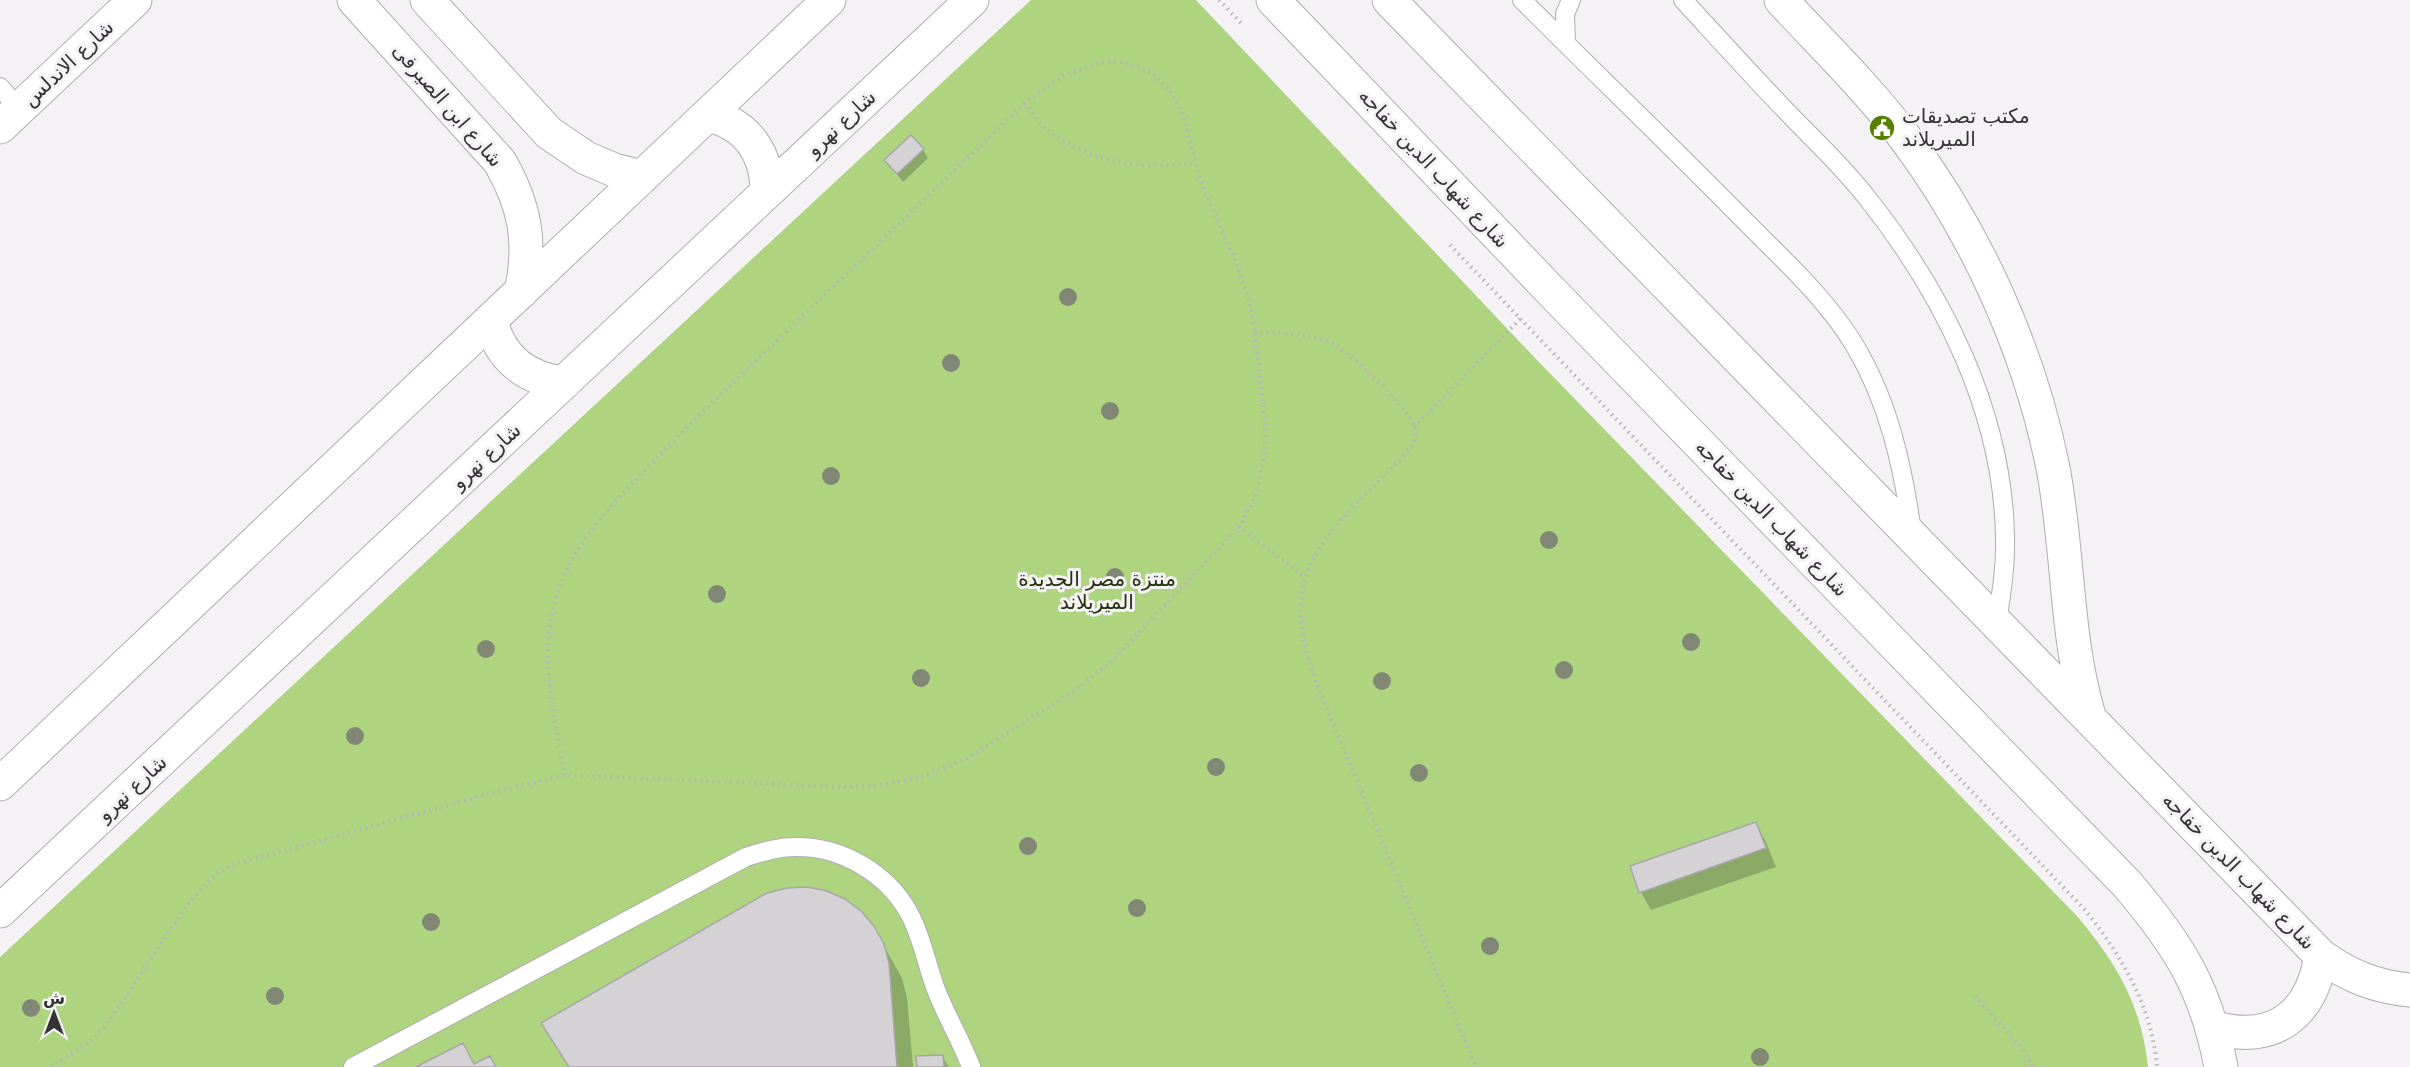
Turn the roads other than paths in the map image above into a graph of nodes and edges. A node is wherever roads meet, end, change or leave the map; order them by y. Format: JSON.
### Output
{"nodes":[{"id":1,"x":135,"y":0,"type":"edge"},
{"id":2,"x":354,"y":0,"type":"edge"},
{"id":3,"x":427,"y":0,"type":"edge"},
{"id":4,"x":829,"y":0,"type":"edge"},
{"id":5,"x":972,"y":0,"type":"edge"},
{"id":6,"x":1273,"y":0,"type":"edge"},
{"id":7,"x":1389,"y":0,"type":"edge"},
{"id":8,"x":1522,"y":0,"type":"edge"},
{"id":9,"x":1570,"y":0,"type":"edge"},
{"id":10,"x":1683,"y":0,"type":"edge"},
{"id":11,"x":1781,"y":0,"type":"edge"},
{"id":12,"x":1566,"y":44,"type":"junction"},
{"id":13,"x":6,"y":108,"type":"edge"},
{"id":14,"x":708,"y":115,"type":"junction"},
{"id":15,"x":642,"y":177,"type":"junction"},
{"id":16,"x":767,"y":192,"type":"junction"},
{"id":17,"x":521,"y":292,"type":"junction"},
{"id":18,"x":491,"y":321,"type":"junction"},
{"id":19,"x":564,"y":383,"type":"junction"},
{"id":20,"x":1912,"y":537,"type":"junction"},
{"id":21,"x":1997,"y":623,"type":"junction"},
{"id":22,"x":2090,"y":717,"type":"junction"},
{"id":23,"x":0,"y":784,"type":"edge"},
{"id":24,"x":0,"y":911,"type":"edge"},
{"id":25,"x":2321,"y":956,"type":"junction"},
{"id":26,"x":2410,"y":990,"type":"edge"},
{"id":27,"x":2212,"y":1027,"type":"junction"},
{"id":28,"x":352,"y":1067,"type":"edge"},
{"id":29,"x":971,"y":1067,"type":"edge"},
{"id":30,"x":2221,"y":1067,"type":"edge"}],
"edges":[{"from":1,"to":13,"type":"street","name":"شارع الاندلس"},
{"from":2,"to":17,"type":"street","name":"شارع ابن الصيرفى"},
{"from":3,"to":15,"type":"street"},
{"from":4,"to":14,"type":"street"},
{"from":5,"to":16,"type":"street","name":"شارع نهرو"},
{"from":6,"to":27,"type":"street","name":"شارع شهاب الدين خفاجه"},
{"from":7,"to":20,"type":"street","name":"شارع شهاب الدين خفاجه"},
{"from":8,"to":12,"type":"lane"},
{"from":9,"to":12,"type":"lane"},
{"from":10,"to":21,"type":"lane"},
{"from":11,"to":22,"type":"street"},
{"from":12,"to":20,"type":"lane"},
{"from":14,"to":15,"type":"street"},
{"from":14,"to":16,"type":"street"},
{"from":15,"to":17,"type":"street"},
{"from":16,"to":19,"type":"street","name":"شارع نهرو"},
{"from":17,"to":18,"type":"street"},
{"from":18,"to":19,"type":"street"},
{"from":18,"to":23,"type":"street"},
{"from":19,"to":24,"type":"street","name":"شارع نهرو"},
{"from":20,"to":21,"type":"street","name":"شارع شهاب الدين خفاجه"},
{"from":21,"to":22,"type":"street","name":"شارع شهاب الدين خفاجه"},
{"from":22,"to":25,"type":"street","name":"شارع شهاب الدين خفاجه"},
{"from":25,"to":26,"type":"street","name":"شارع شهاب الدين خفاجه"},
{"from":25,"to":27,"type":"street"},
{"from":27,"to":30,"type":"street","name":"شارع شهاب الدين خفاجه"},
{"from":28,"to":29,"type":"lane"}]}
